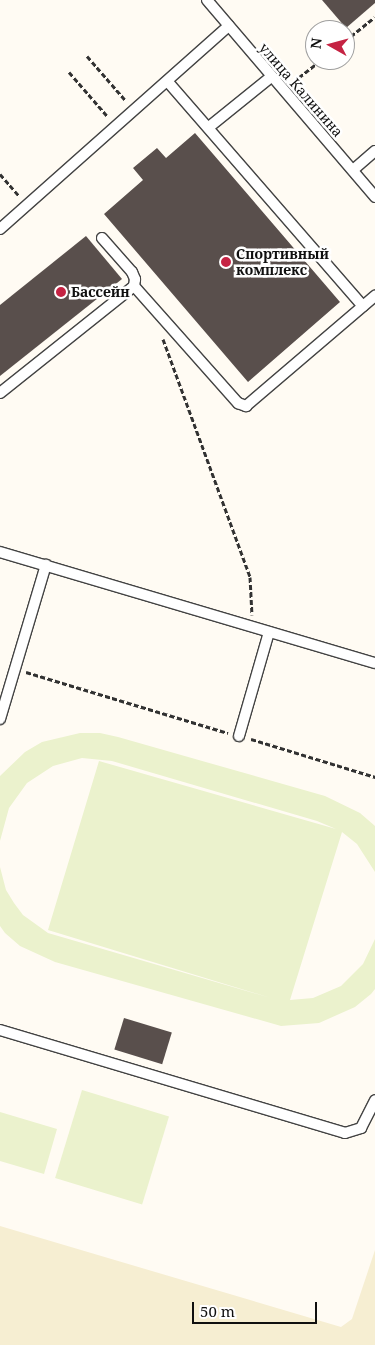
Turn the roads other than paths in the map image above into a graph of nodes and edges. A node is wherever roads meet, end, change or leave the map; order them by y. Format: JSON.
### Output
{"nodes":[{"id":1,"x":207,"y":0,"type":"edge"},
{"id":2,"x":229,"y":26,"type":"junction"},
{"id":3,"x":271,"y":76,"type":"junction"},
{"id":4,"x":168,"y":82,"type":"junction"},
{"id":5,"x":209,"y":127,"type":"junction"},
{"id":6,"x":375,"y":151,"type":"edge"},
{"id":7,"x":353,"y":170,"type":"junction"},
{"id":8,"x":375,"y":197,"type":"edge"},
{"id":9,"x":0,"y":229,"type":"edge"},
{"id":10,"x":102,"y":238,"type":"dead end"},
{"id":11,"x":134,"y":286,"type":"junction"},
{"id":12,"x":375,"y":296,"type":"edge"},
{"id":13,"x":363,"y":306,"type":"junction"},
{"id":14,"x":0,"y":393,"type":"edge"},
{"id":15,"x":0,"y":552,"type":"edge"},
{"id":16,"x":46,"y":565,"type":"junction"},
{"id":17,"x":269,"y":632,"type":"junction"},
{"id":18,"x":375,"y":663,"type":"edge"},
{"id":19,"x":0,"y":719,"type":"edge"},
{"id":20,"x":239,"y":736,"type":"road end"},
{"id":21,"x":0,"y":1030,"type":"edge"},
{"id":22,"x":375,"y":1100,"type":"edge"}],
"edges":[{"from":1,"to":2,"type":"lane","name":"улица Калинина"},
{"from":2,"to":3,"type":"lane","name":"улица Калинина"},
{"from":2,"to":4,"type":"lane"},
{"from":3,"to":5,"type":"lane"},
{"from":3,"to":7,"type":"lane","name":"улица Калинина"},
{"from":4,"to":5,"type":"lane"},
{"from":4,"to":9,"type":"lane"},
{"from":5,"to":13,"type":"lane"},
{"from":6,"to":7,"type":"lane"},
{"from":7,"to":8,"type":"lane","name":"улица Калинина"},
{"from":10,"to":11,"type":"lane"},
{"from":11,"to":13,"type":"lane"},
{"from":11,"to":14,"type":"lane"},
{"from":12,"to":13,"type":"lane"},
{"from":15,"to":16,"type":"lane"},
{"from":16,"to":17,"type":"lane"},
{"from":16,"to":19,"type":"lane"},
{"from":17,"to":18,"type":"lane"},
{"from":17,"to":20,"type":"lane"},
{"from":21,"to":22,"type":"lane"}]}
